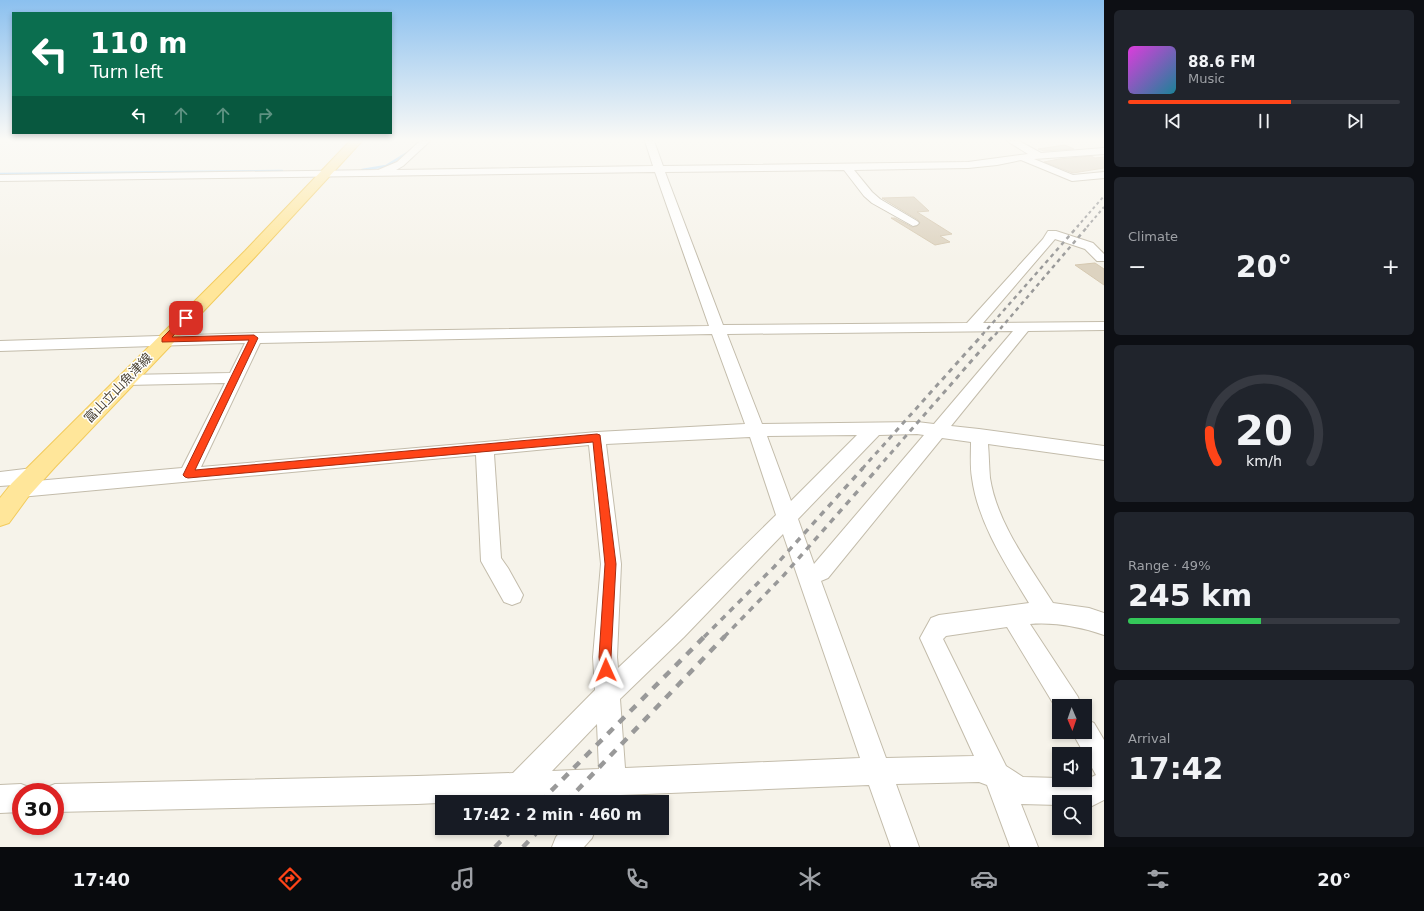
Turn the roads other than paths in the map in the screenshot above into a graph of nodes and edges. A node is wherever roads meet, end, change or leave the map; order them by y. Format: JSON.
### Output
{"nodes":[{"id":1,"x":320,"y":181,"type":"edge"},
{"id":2,"x":662,"y":181,"type":"edge"},
{"id":3,"x":857,"y":181,"type":"edge"},
{"id":4,"x":914,"y":223,"type":"dead end"},
{"id":5,"x":1103,"y":259,"type":"edge"},
{"id":6,"x":1104,"y":326,"type":"edge"},
{"id":7,"x":971,"y":327,"type":"junction"},
{"id":8,"x":1024,"y":327,"type":"junction"},
{"id":9,"x":718,"y":331,"type":"junction"},
{"id":10,"x":254,"y":338,"type":"junction"},
{"id":11,"x":165,"y":340,"type":"junction"},
{"id":12,"x":0,"y":346,"type":"edge"},
{"id":13,"x":235,"y":378,"type":"junction"},
{"id":14,"x":126,"y":380,"type":"junction"},
{"id":15,"x":875,"y":428,"type":"junction"},
{"id":16,"x":756,"y":430,"type":"junction"},
{"id":17,"x":938,"y":431,"type":"junction"},
{"id":18,"x":979,"y":435,"type":"junction"},
{"id":19,"x":597,"y":438,"type":"junction"},
{"id":20,"x":485,"y":448,"type":"junction"},
{"id":21,"x":1104,"y":453,"type":"edge"},
{"id":22,"x":33,"y":475,"type":"junction"},
{"id":23,"x":188,"y":475,"type":"junction"},
{"id":24,"x":0,"y":479,"type":"edge"},
{"id":25,"x":20,"y":490,"type":"junction"},
{"id":26,"x":0,"y":516,"type":"edge"},
{"id":27,"x":787,"y":518,"type":"junction"},
{"id":28,"x":808,"y":576,"type":"junction"},
{"id":29,"x":512,"y":595,"type":"dead end"},
{"id":30,"x":1046,"y":612,"type":"junction"},
{"id":31,"x":1012,"y":616,"type":"junction"},
{"id":32,"x":1104,"y":624,"type":"edge"},
{"id":33,"x":607,"y":695,"type":"junction"},
{"id":34,"x":1065,"y":699,"type":"edge"},
{"id":35,"x":1089,"y":739,"type":"edge"},
{"id":36,"x":1104,"y":765,"type":"edge"},
{"id":37,"x":878,"y":771,"type":"junction"},
{"id":38,"x":997,"y":775,"type":"junction"},
{"id":39,"x":1104,"y":785,"type":"edge"},
{"id":40,"x":519,"y":786,"type":"junction"},
{"id":41,"x":606,"y":792,"type":"edge"},
{"id":42,"x":12,"y":798,"type":"edge"},
{"id":43,"x":64,"y":798,"type":"edge"},
{"id":44,"x":0,"y":799,"type":"edge"},
{"id":45,"x":576,"y":835,"type":"edge"},
{"id":46,"x":566,"y":847,"type":"edge"},
{"id":47,"x":905,"y":847,"type":"edge"},
{"id":48,"x":1024,"y":847,"type":"edge"}],
"edges":[{"from":1,"to":11,"type":"main road","name":"富山立山魚津線"},
{"from":2,"to":9,"type":"street"},
{"from":3,"to":4,"type":"street"},
{"from":5,"to":7,"type":"street"},
{"from":6,"to":8,"type":"street"},
{"from":7,"to":8,"type":"street"},
{"from":7,"to":9,"type":"street"},
{"from":8,"to":17,"type":"street"},
{"from":9,"to":10,"type":"street"},
{"from":9,"to":16,"type":"street"},
{"from":10,"to":11,"type":"street"},
{"from":10,"to":13,"type":"street"},
{"from":11,"to":12,"type":"street"},
{"from":11,"to":14,"type":"main road","name":"富山立山魚津線"},
{"from":13,"to":14,"type":"street"},
{"from":13,"to":23,"type":"street"},
{"from":14,"to":22,"type":"main road","name":"富山立山魚津線"},
{"from":15,"to":16,"type":"street"},
{"from":15,"to":17,"type":"street"},
{"from":15,"to":27,"type":"street"},
{"from":16,"to":19,"type":"street"},
{"from":16,"to":27,"type":"street"},
{"from":17,"to":18,"type":"street"},
{"from":17,"to":28,"type":"street"},
{"from":18,"to":21,"type":"street"},
{"from":18,"to":30,"type":"street"},
{"from":19,"to":20,"type":"street"},
{"from":19,"to":33,"type":"street"},
{"from":20,"to":23,"type":"street"},
{"from":20,"to":29,"type":"street"},
{"from":22,"to":24,"type":"street"},
{"from":22,"to":25,"type":"main road","name":"富山立山魚津線"},
{"from":23,"to":25,"type":"street"},
{"from":25,"to":26,"type":"main road","name":"富山立山魚津線"},
{"from":27,"to":28,"type":"street"},
{"from":27,"to":33,"type":"street"},
{"from":28,"to":37,"type":"street"},
{"from":30,"to":31,"type":"street"},
{"from":30,"to":32,"type":"street"},
{"from":31,"to":34,"type":"street"},
{"from":31,"to":38,"type":"street"},
{"from":33,"to":40,"type":"street"},
{"from":33,"to":41,"type":"street"},
{"from":35,"to":36,"type":"street"},
{"from":37,"to":38,"type":"street"},
{"from":37,"to":41,"type":"street"},
{"from":37,"to":47,"type":"street"},
{"from":38,"to":39,"type":"street"},
{"from":38,"to":48,"type":"street"},
{"from":40,"to":41,"type":"street"},
{"from":40,"to":43,"type":"street"},
{"from":42,"to":44,"type":"street"},
{"from":45,"to":46,"type":"street"}]}
